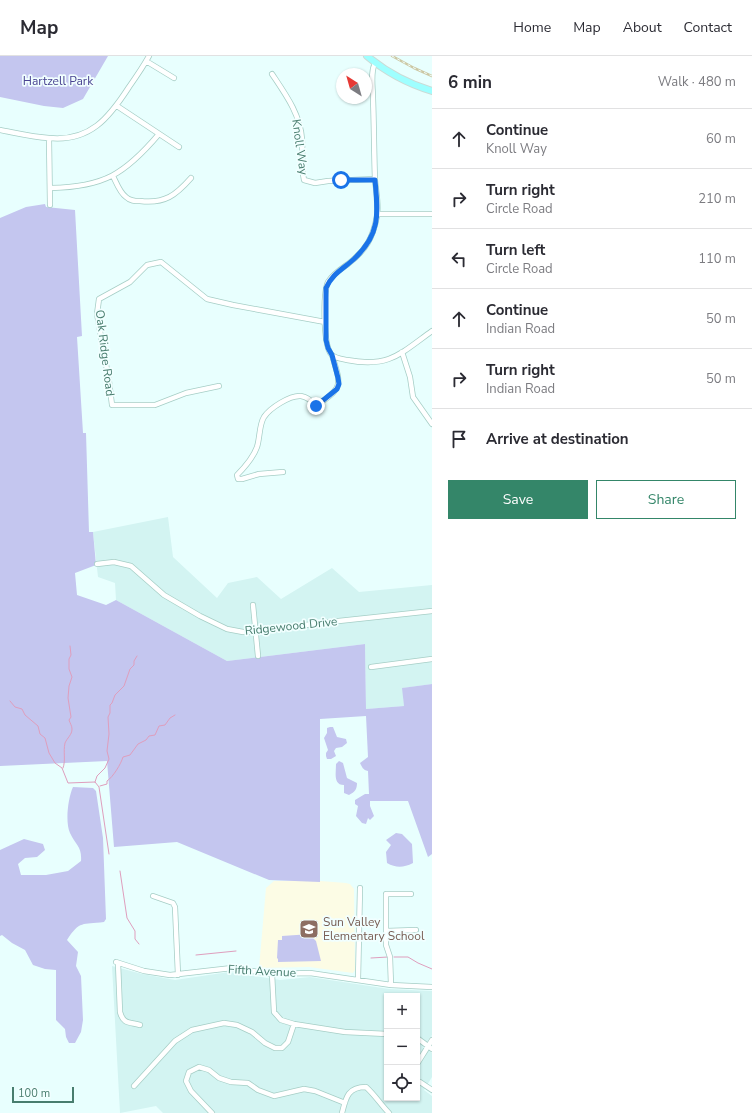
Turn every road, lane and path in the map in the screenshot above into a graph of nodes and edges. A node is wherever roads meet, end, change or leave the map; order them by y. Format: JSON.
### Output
{"nodes":[{"id":1,"x":367,"y":56,"type":"edge"},
{"id":2,"x":148,"y":58,"type":"edge"},
{"id":3,"x":375,"y":63,"type":"junction"},
{"id":4,"x":272,"y":74,"type":"dead end"},
{"id":5,"x":174,"y":78,"type":"dead end"},
{"id":6,"x":432,"y":91,"type":"edge"},
{"id":7,"x":117,"y":106,"type":"junction"},
{"id":8,"x":0,"y":130,"type":"edge"},
{"id":9,"x":159,"y":134,"type":"junction"},
{"id":10,"x":49,"y":139,"type":"junction"},
{"id":11,"x":179,"y":147,"type":"dead end"},
{"id":12,"x":113,"y":176,"type":"junction"},
{"id":13,"x":191,"y":178,"type":"dead end"},
{"id":14,"x":375,"y":180,"type":"junction"},
{"id":15,"x":51,"y":188,"type":"junction"},
{"id":16,"x":50,"y":205,"type":"dead end"},
{"id":17,"x":378,"y":214,"type":"junction"},
{"id":18,"x":432,"y":214,"type":"edge"},
{"id":19,"x":325,"y":322,"type":"junction"},
{"id":20,"x":432,"y":331,"type":"edge"},
{"id":21,"x":402,"y":352,"type":"junction"},
{"id":22,"x":332,"y":355,"type":"junction"},
{"id":23,"x":219,"y":386,"type":"dead end"},
{"id":24,"x":432,"y":424,"type":"edge"},
{"id":25,"x":283,"y":472,"type":"dead end"},
{"id":26,"x":97,"y":564,"type":"dead end"},
{"id":27,"x":253,"y":605,"type":"dead end"},
{"id":28,"x":432,"y":611,"type":"edge"},
{"id":29,"x":256,"y":632,"type":"junction"},
{"id":30,"x":258,"y":656,"type":"dead end"},
{"id":31,"x":432,"y":659,"type":"edge"},
{"id":32,"x":371,"y":667,"type":"dead end"},
{"id":33,"x":360,"y":888,"type":"dead end"},
{"id":34,"x":411,"y":894,"type":"dead end"},
{"id":35,"x":154,"y":896,"type":"dead end"},
{"id":36,"x":386,"y":930,"type":"junction"},
{"id":37,"x":416,"y":930,"type":"dead end"},
{"id":38,"x":272,"y":974,"type":"junction"},
{"id":39,"x":178,"y":975,"type":"junction"},
{"id":40,"x":358,"y":980,"type":"junction"},
{"id":41,"x":391,"y":984,"type":"junction"},
{"id":42,"x":432,"y":986,"type":"edge"},
{"id":43,"x":294,"y":1024,"type":"junction"},
{"id":44,"x":140,"y":1025,"type":"dead end"},
{"id":45,"x":384,"y":1034,"type":"edge"},
{"id":46,"x":420,"y":1040,"type":"edge"},
{"id":47,"x":432,"y":1040,"type":"edge"},
{"id":48,"x":430,"y":1048,"type":"edge"},
{"id":49,"x":134,"y":1086,"type":"dead end"},
{"id":50,"x":432,"y":1090,"type":"edge"},
{"id":51,"x":345,"y":1103,"type":"junction"},
{"id":52,"x":212,"y":1113,"type":"edge"},
{"id":53,"x":342,"y":1113,"type":"edge"},
{"id":54,"x":389,"y":1113,"type":"edge"}],
"edges":[{"from":1,"to":3,"type":"main road"},
{"from":2,"to":5,"type":"street"},
{"from":2,"to":7,"type":"street"},
{"from":3,"to":6,"type":"main road"},
{"from":3,"to":14,"type":"street"},
{"from":4,"to":14,"type":"street","name":"Knoll Way"},
{"from":7,"to":9,"type":"street"},
{"from":7,"to":10,"type":"street"},
{"from":8,"to":10,"type":"street"},
{"from":9,"to":11,"type":"street"},
{"from":9,"to":12,"type":"street"},
{"from":10,"to":15,"type":"street"},
{"from":12,"to":13,"type":"street"},
{"from":12,"to":15,"type":"street"},
{"from":14,"to":17,"type":"street"},
{"from":15,"to":16,"type":"street"},
{"from":17,"to":18,"type":"street"},
{"from":17,"to":19,"type":"street"},
{"from":19,"to":22,"type":"street"},
{"from":19,"to":23,"type":"street","name":"Oak Ridge Road"},
{"from":20,"to":21,"type":"street"},
{"from":21,"to":22,"type":"street"},
{"from":21,"to":24,"type":"street"},
{"from":22,"to":25,"type":"street"},
{"from":26,"to":29,"type":"street","name":"Ridgewood Drive"},
{"from":27,"to":29,"type":"street"},
{"from":28,"to":29,"type":"street","name":"Ridgewood Drive"},
{"from":29,"to":30,"type":"street"},
{"from":31,"to":32,"type":"street"},
{"from":33,"to":40,"type":"street"},
{"from":34,"to":36,"type":"street"},
{"from":35,"to":39,"type":"street"},
{"from":36,"to":37,"type":"street"},
{"from":36,"to":41,"type":"street"},
{"from":38,"to":39,"type":"street","name":"Fifth Avenue"},
{"from":38,"to":40,"type":"street","name":"Fifth Avenue"},
{"from":38,"to":43,"type":"street"},
{"from":39,"to":44,"type":"street","name":"Fifth Avenue"},
{"from":40,"to":41,"type":"street","name":"Fifth Avenue"},
{"from":41,"to":42,"type":"street","name":"Fifth Avenue"},
{"from":43,"to":45,"type":"street"},
{"from":43,"to":49,"type":"street"},
{"from":46,"to":48,"type":"street"},
{"from":47,"to":48,"type":"street"},
{"from":48,"to":50,"type":"street"},
{"from":51,"to":52,"type":"street"},
{"from":51,"to":53,"type":"street"},
{"from":51,"to":54,"type":"street"}]}
